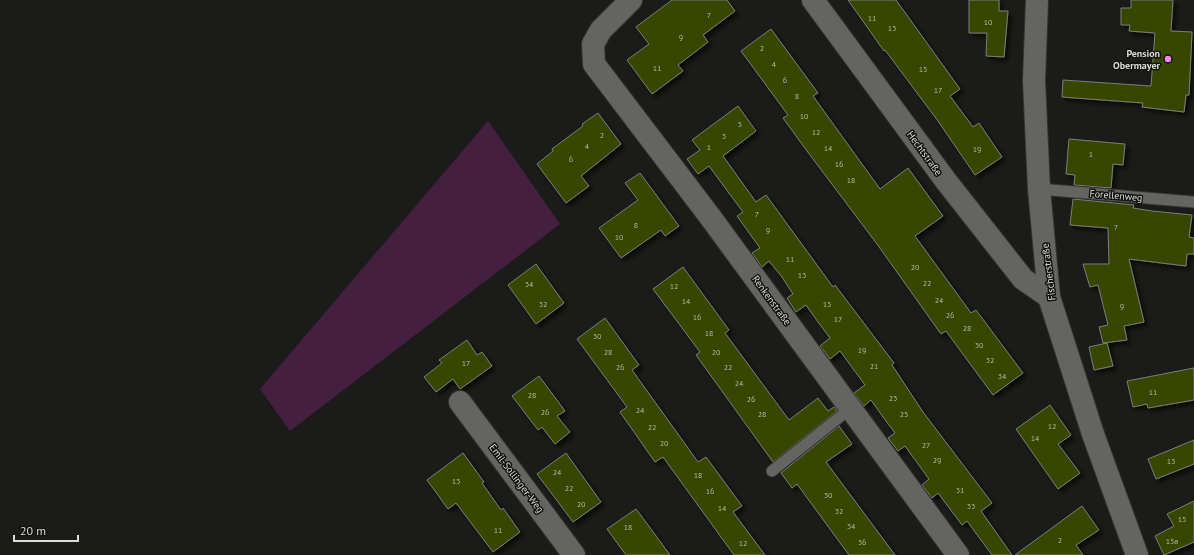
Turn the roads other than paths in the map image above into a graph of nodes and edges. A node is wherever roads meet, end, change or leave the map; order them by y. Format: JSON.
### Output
{"nodes":[{"id":1,"x":631,"y":0,"type":"edge"},
{"id":2,"x":813,"y":0,"type":"edge"},
{"id":3,"x":1037,"y":0,"type":"edge"},
{"id":4,"x":1039,"y":189,"type":"junction"},
{"id":5,"x":1194,"y":202,"type":"edge"},
{"id":6,"x":1049,"y":297,"type":"junction"},
{"id":7,"x":460,"y":402,"type":"dead end"},
{"id":8,"x":851,"y":408,"type":"junction"},
{"id":9,"x":772,"y":471,"type":"dead end"},
{"id":10,"x":574,"y":555,"type":"edge"},
{"id":11,"x":958,"y":555,"type":"edge"},
{"id":12,"x":1137,"y":555,"type":"edge"}],
"edges":[{"from":1,"to":8,"type":"street","name":"Renkenstraße"},
{"from":2,"to":6,"type":"street","name":"Hechtstraße"},
{"from":3,"to":4,"type":"street","name":"Fischerstraße"},
{"from":4,"to":5,"type":"lane","name":"Forellenweg"},
{"from":4,"to":6,"type":"street","name":"Fischerstraße"},
{"from":6,"to":12,"type":"street","name":"Fischerstraße"},
{"from":7,"to":10,"type":"street","name":"Emil-Sollinger-Weg"},
{"from":8,"to":9,"type":"lane"},
{"from":8,"to":11,"type":"street","name":"Renkenstraße"}]}
